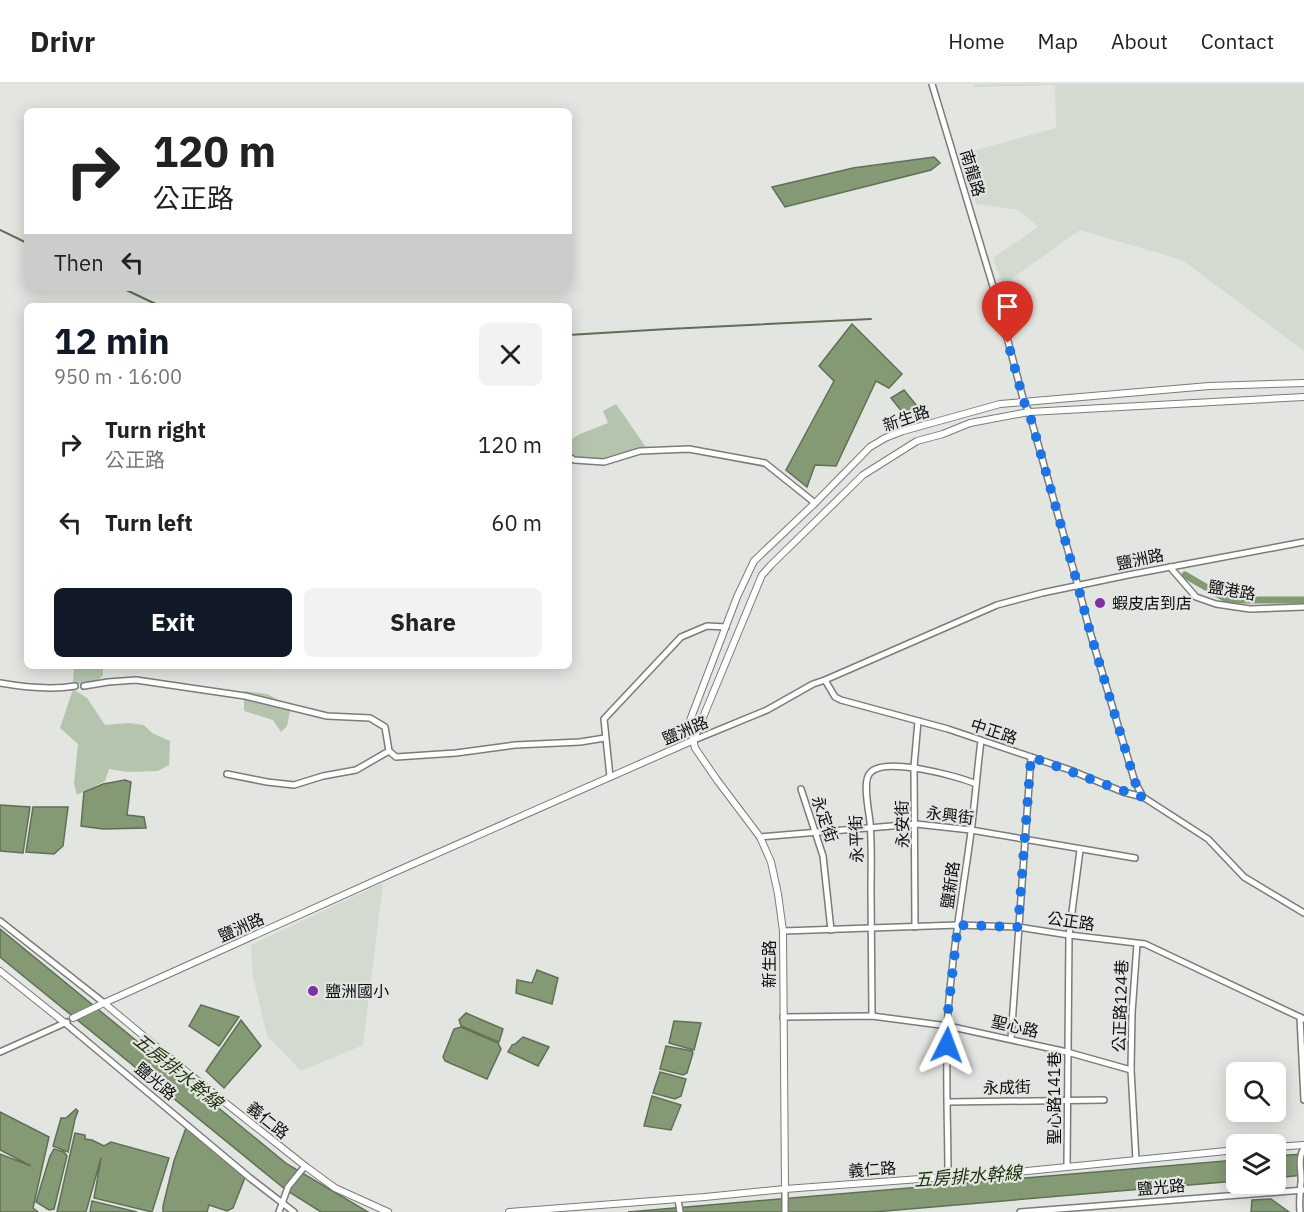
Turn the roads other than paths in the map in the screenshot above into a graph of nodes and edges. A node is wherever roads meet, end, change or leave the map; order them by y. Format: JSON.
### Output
{"nodes":[{"id":1,"x":932,"y":84,"type":"edge"},
{"id":2,"x":1304,"y":383,"type":"edge"},
{"id":3,"x":1304,"y":397,"type":"edge"},
{"id":4,"x":1024,"y":402,"type":"junction"},
{"id":5,"x":1029,"y":412,"type":"junction"},
{"id":6,"x":572,"y":459,"type":"edge"},
{"id":7,"x":815,"y":503,"type":"junction"},
{"id":8,"x":1304,"y":542,"type":"edge"},
{"id":9,"x":1170,"y":567,"type":"junction"},
{"id":10,"x":1078,"y":586,"type":"junction"},
{"id":11,"x":1304,"y":607,"type":"edge"},
{"id":12,"x":726,"y":627,"type":"junction"},
{"id":13,"x":825,"y":680,"type":"junction"},
{"id":14,"x":0,"y":683,"type":"edge"},
{"id":15,"x":75,"y":686,"type":"dead end"},
{"id":16,"x":84,"y":686,"type":"dead end"},
{"id":17,"x":918,"y":721,"type":"junction"},
{"id":18,"x":605,"y":738,"type":"junction"},
{"id":19,"x":694,"y":740,"type":"junction"},
{"id":20,"x":981,"y":741,"type":"junction"},
{"id":21,"x":389,"y":751,"type":"junction"},
{"id":22,"x":1031,"y":757,"type":"junction"},
{"id":23,"x":914,"y":767,"type":"junction"},
{"id":24,"x":227,"y":774,"type":"dead end"},
{"id":25,"x":610,"y":777,"type":"junction"},
{"id":26,"x":976,"y":784,"type":"junction"},
{"id":27,"x":801,"y":789,"type":"dead end"},
{"id":28,"x":1143,"y":797,"type":"junction"},
{"id":29,"x":916,"y":824,"type":"junction"},
{"id":30,"x":870,"y":828,"type":"junction"},
{"id":31,"x":971,"y":830,"type":"junction"},
{"id":32,"x":816,"y":832,"type":"junction"},
{"id":33,"x":760,"y":837,"type":"junction"},
{"id":34,"x":1025,"y":840,"type":"junction"},
{"id":35,"x":1080,"y":849,"type":"junction"},
{"id":36,"x":1135,"y":858,"type":"dead end"},
{"id":37,"x":1304,"y":913,"type":"edge"},
{"id":38,"x":0,"y":921,"type":"edge"},
{"id":39,"x":958,"y":925,"type":"junction"},
{"id":40,"x":915,"y":927,"type":"junction"},
{"id":41,"x":1018,"y":927,"type":"junction"},
{"id":42,"x":871,"y":928,"type":"junction"},
{"id":43,"x":831,"y":930,"type":"junction"},
{"id":44,"x":783,"y":931,"type":"junction"},
{"id":45,"x":1069,"y":935,"type":"junction"},
{"id":46,"x":1137,"y":944,"type":"junction"},
{"id":47,"x":0,"y":971,"type":"edge"},
{"id":48,"x":104,"y":1003,"type":"junction"},
{"id":49,"x":872,"y":1016,"type":"junction"},
{"id":50,"x":783,"y":1017,"type":"junction"},
{"id":51,"x":74,"y":1018,"type":"joint"},
{"id":52,"x":1302,"y":1018,"type":"edge"},
{"id":53,"x":65,"y":1023,"type":"junction"},
{"id":54,"x":948,"y":1026,"type":"junction"},
{"id":55,"x":1011,"y":1038,"type":"junction"},
{"id":56,"x":0,"y":1052,"type":"edge"},
{"id":57,"x":1067,"y":1052,"type":"junction"},
{"id":58,"x":1131,"y":1070,"type":"junction"},
{"id":59,"x":1068,"y":1100,"type":"junction"},
{"id":60,"x":1104,"y":1100,"type":"dead end"},
{"id":61,"x":1304,"y":1100,"type":"edge"},
{"id":62,"x":948,"y":1102,"type":"junction"},
{"id":63,"x":1304,"y":1146,"type":"edge"},
{"id":64,"x":1286,"y":1147,"type":"edge"},
{"id":65,"x":1226,"y":1151,"type":"edge"},
{"id":66,"x":1136,"y":1160,"type":"junction"},
{"id":67,"x":1067,"y":1167,"type":"junction"},
{"id":68,"x":303,"y":1168,"type":"junction"},
{"id":69,"x":948,"y":1177,"type":"junction"},
{"id":70,"x":784,"y":1189,"type":"junction"},
{"id":71,"x":1302,"y":1190,"type":"edge"},
{"id":72,"x":679,"y":1201,"type":"junction"},
{"id":73,"x":282,"y":1202,"type":"junction"},
{"id":74,"x":279,"y":1212,"type":"edge"},
{"id":75,"x":294,"y":1212,"type":"edge"},
{"id":76,"x":388,"y":1212,"type":"edge"},
{"id":77,"x":509,"y":1212,"type":"edge"},
{"id":78,"x":680,"y":1212,"type":"edge"},
{"id":79,"x":785,"y":1212,"type":"edge"},
{"id":80,"x":1020,"y":1212,"type":"edge"},
{"id":81,"x":1299,"y":1212,"type":"edge"}],
"edges":[{"from":1,"to":4,"type":"street","name":"南龍路"},
{"from":2,"to":4,"type":"street","name":"新生路"},
{"from":3,"to":5,"type":"street","name":"新生路"},
{"from":4,"to":5,"type":"street","name":"南龍路"},
{"from":4,"to":7,"type":"street","name":"新生路"},
{"from":5,"to":10,"type":"street","name":"南龍路"},
{"from":5,"to":19,"type":"street","name":"新生路"},
{"from":6,"to":7,"type":"street"},
{"from":7,"to":12,"type":"street","name":"新生路"},
{"from":8,"to":9,"type":"street","name":"鹽洲路"},
{"from":9,"to":10,"type":"street","name":"鹽洲路"},
{"from":9,"to":11,"type":"street","name":"鹽港路"},
{"from":10,"to":13,"type":"street","name":"鹽洲路"},
{"from":10,"to":28,"type":"street","name":"南龍路"},
{"from":12,"to":18,"type":"street"},
{"from":12,"to":19,"type":"street","name":"新生路"},
{"from":13,"to":17,"type":"street","name":"中正路"},
{"from":13,"to":19,"type":"street","name":"鹽洲路"},
{"from":14,"to":15,"type":"street"},
{"from":16,"to":21,"type":"street"},
{"from":17,"to":20,"type":"street","name":"中正路"},
{"from":17,"to":23,"type":"street","name":"永安街"},
{"from":18,"to":21,"type":"street"},
{"from":18,"to":25,"type":"street"},
{"from":19,"to":25,"type":"street","name":"鹽洲路"},
{"from":19,"to":33,"type":"street","name":"新生路"},
{"from":20,"to":22,"type":"street","name":"中正路"},
{"from":20,"to":26,"type":"street","name":"鹽新路"},
{"from":21,"to":24,"type":"street"},
{"from":22,"to":28,"type":"street","name":"中正路"},
{"from":22,"to":34,"type":"street"},
{"from":23,"to":26,"type":"street","name":"永平街"},
{"from":23,"to":29,"type":"street","name":"永安街"},
{"from":23,"to":30,"type":"street","name":"永平街"},
{"from":25,"to":48,"type":"street","name":"鹽洲路"},
{"from":26,"to":31,"type":"street","name":"鹽新路"},
{"from":27,"to":32,"type":"street","name":"永定街"},
{"from":28,"to":37,"type":"street","name":"中正路"},
{"from":29,"to":30,"type":"street","name":"永興街"},
{"from":29,"to":31,"type":"street","name":"永興街"},
{"from":29,"to":40,"type":"street","name":"永安街"},
{"from":30,"to":32,"type":"street","name":"永興街"},
{"from":30,"to":42,"type":"street","name":"永平街"},
{"from":31,"to":34,"type":"street","name":"永興街"},
{"from":31,"to":39,"type":"street","name":"鹽新路"},
{"from":32,"to":33,"type":"street","name":"永興街"},
{"from":32,"to":43,"type":"street","name":"永定街"},
{"from":33,"to":44,"type":"street","name":"新生路"},
{"from":34,"to":35,"type":"street","name":"永興街"},
{"from":34,"to":41,"type":"street"},
{"from":35,"to":36,"type":"street","name":"永興街"},
{"from":35,"to":45,"type":"street","name":"聖心路141巷"},
{"from":38,"to":48,"type":"street","name":"義仁路"},
{"from":39,"to":40,"type":"street","name":"公正路"},
{"from":39,"to":41,"type":"street","name":"公正路"},
{"from":39,"to":54,"type":"street","name":"鹽新路"},
{"from":40,"to":42,"type":"street","name":"公正路"},
{"from":41,"to":45,"type":"street","name":"公正路"},
{"from":41,"to":55,"type":"street"},
{"from":42,"to":43,"type":"street","name":"公正路"},
{"from":42,"to":49,"type":"street","name":"永平街"},
{"from":43,"to":44,"type":"street","name":"公正路"},
{"from":44,"to":50,"type":"street","name":"新生路"},
{"from":45,"to":46,"type":"street","name":"公正路"},
{"from":45,"to":57,"type":"street","name":"聖心路141巷"},
{"from":46,"to":52,"type":"street","name":"公正路"},
{"from":46,"to":58,"type":"street","name":"公正路124巷"},
{"from":47,"to":53,"type":"street","name":"鹽光路"},
{"from":48,"to":51,"type":"street","name":"鹽洲路"},
{"from":48,"to":68,"type":"street","name":"義仁路"},
{"from":49,"to":50,"type":"street","name":"聖心路"},
{"from":49,"to":54,"type":"street","name":"聖心路"},
{"from":50,"to":70,"type":"street","name":"新生路"},
{"from":51,"to":53,"type":"street"},
{"from":52,"to":61,"type":"street"},
{"from":53,"to":56,"type":"street"},
{"from":53,"to":73,"type":"street","name":"鹽光路"},
{"from":54,"to":55,"type":"street","name":"聖心路"},
{"from":54,"to":62,"type":"street","name":"鹽新路"},
{"from":55,"to":57,"type":"street","name":"聖心路"},
{"from":57,"to":58,"type":"street","name":"聖心路"},
{"from":57,"to":59,"type":"street","name":"聖心路141巷"},
{"from":58,"to":66,"type":"street","name":"公正路124巷"},
{"from":59,"to":60,"type":"street","name":"永成街"},
{"from":59,"to":62,"type":"street","name":"永成街"},
{"from":59,"to":67,"type":"street","name":"聖心路141巷"},
{"from":62,"to":69,"type":"street","name":"鹽新路"},
{"from":63,"to":64,"type":"street"},
{"from":63,"to":71,"type":"street"},
{"from":65,"to":66,"type":"street","name":"義仁路"},
{"from":66,"to":67,"type":"street","name":"義仁路"},
{"from":67,"to":69,"type":"street","name":"義仁路"},
{"from":68,"to":73,"type":"street"},
{"from":68,"to":76,"type":"street","name":"義仁路"},
{"from":69,"to":70,"type":"street","name":"義仁路"},
{"from":70,"to":72,"type":"street","name":"義仁路"},
{"from":70,"to":79,"type":"street","name":"新生路"},
{"from":71,"to":80,"type":"street","name":"鹽光路"},
{"from":71,"to":81,"type":"street"},
{"from":72,"to":77,"type":"street","name":"義仁路"},
{"from":72,"to":78,"type":"street"},
{"from":73,"to":74,"type":"street"},
{"from":73,"to":75,"type":"street","name":"鹽光路"}]}
